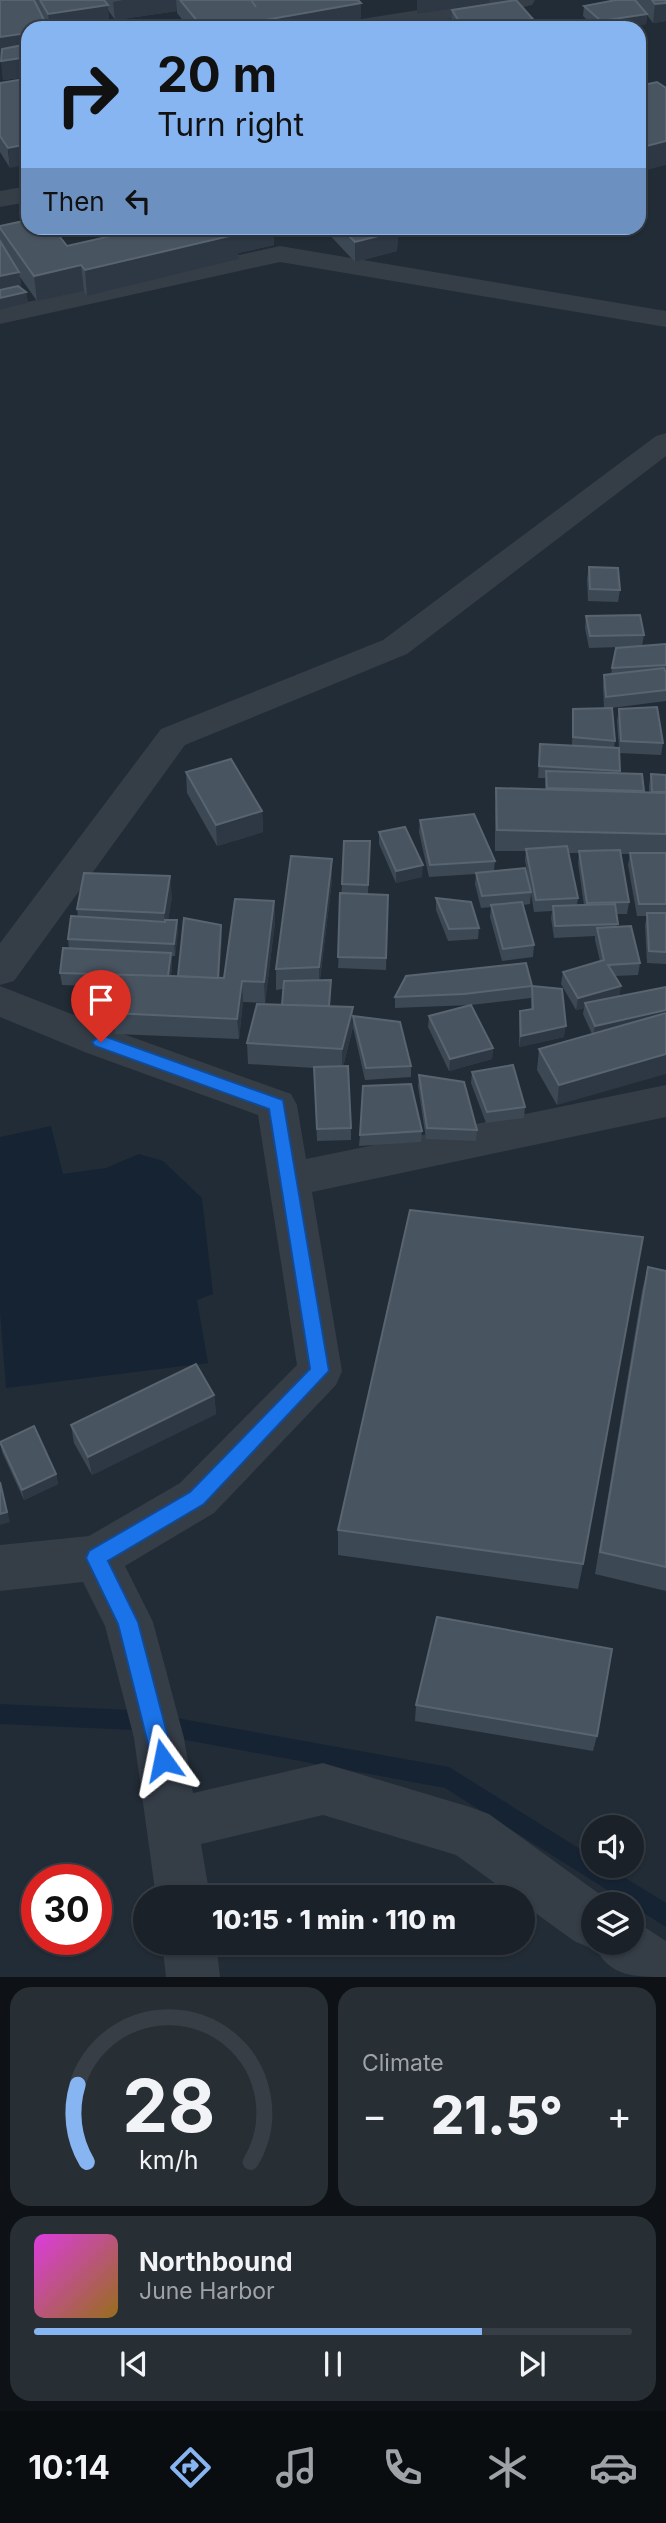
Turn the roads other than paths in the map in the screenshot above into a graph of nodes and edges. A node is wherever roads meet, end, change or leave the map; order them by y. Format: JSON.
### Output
{"nodes":[{"id":1,"x":370,"y":0,"type":"edge"},
{"id":2,"x":524,"y":0,"type":"edge"},
{"id":3,"x":388,"y":21,"type":"edge"},
{"id":4,"x":413,"y":21,"type":"edge"},
{"id":5,"x":21,"y":195,"type":"edge"},
{"id":6,"x":0,"y":199,"type":"edge"},
{"id":7,"x":0,"y":316,"type":"edge"},
{"id":8,"x":666,"y":319,"type":"edge"},
{"id":9,"x":666,"y":442,"type":"edge"},
{"id":10,"x":0,"y":971,"type":"edge"},
{"id":11,"x":0,"y":1001,"type":"edge"},
{"id":12,"x":666,"y":1101,"type":"edge"},
{"id":13,"x":289,"y":1180,"type":"junction"},
{"id":14,"x":96,"y":1558,"type":"junction"},
{"id":15,"x":0,"y":1569,"type":"edge"},
{"id":16,"x":174,"y":1824,"type":"junction"},
{"id":17,"x":182,"y":1885,"type":"edge"},
{"id":18,"x":581,"y":1913,"type":"edge"},
{"id":19,"x":190,"y":1955,"type":"edge"},
{"id":20,"x":639,"y":1955,"type":"edge"},
{"id":21,"x":666,"y":1974,"type":"edge"},
{"id":22,"x":193,"y":1977,"type":"edge"}],
"edges":[{"from":1,"to":3,"type":"street"},
{"from":2,"to":4,"type":"street"},
{"from":5,"to":6,"type":"street"},
{"from":7,"to":8,"type":"street"},
{"from":9,"to":10,"type":"street"},
{"from":11,"to":13,"type":"street"},
{"from":12,"to":13,"type":"street"},
{"from":13,"to":14,"type":"street"},
{"from":14,"to":15,"type":"street"},
{"from":14,"to":16,"type":"street"},
{"from":16,"to":17,"type":"street"},
{"from":16,"to":18,"type":"street"},
{"from":19,"to":22,"type":"street"},
{"from":20,"to":21,"type":"street"}]}
